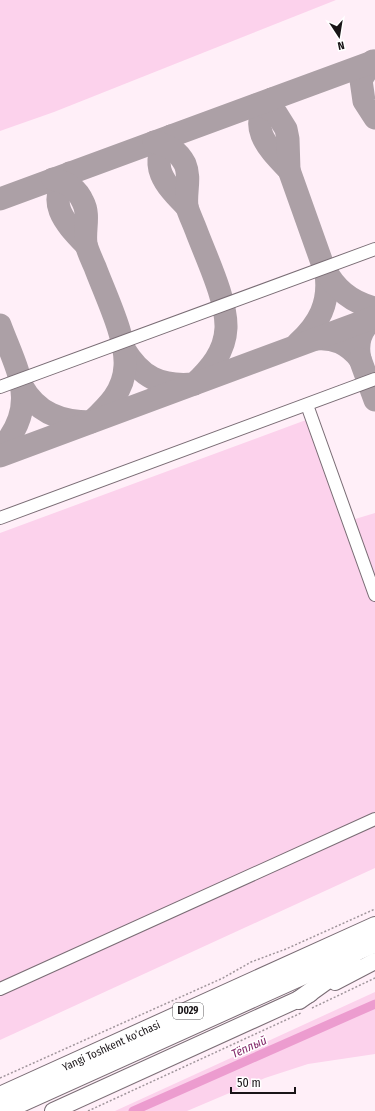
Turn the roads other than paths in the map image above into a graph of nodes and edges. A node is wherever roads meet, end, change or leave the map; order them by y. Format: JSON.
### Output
{"nodes":[{"id":1,"x":375,"y":249,"type":"edge"},
{"id":2,"x":375,"y":379,"type":"edge"},
{"id":3,"x":0,"y":387,"type":"edge"},
{"id":4,"x":307,"y":405,"type":"junction"},
{"id":5,"x":0,"y":518,"type":"edge"},
{"id":6,"x":375,"y":595,"type":"edge"},
{"id":7,"x":375,"y":819,"type":"edge"},
{"id":8,"x":375,"y":926,"type":"edge"},
{"id":9,"x":375,"y":944,"type":"edge"},
{"id":10,"x":375,"y":953,"type":"edge"},
{"id":11,"x":353,"y":961,"type":"junction"},
{"id":12,"x":375,"y":961,"type":"edge"},
{"id":13,"x":0,"y":989,"type":"edge"},
{"id":14,"x":250,"y":999,"type":"junction"},
{"id":15,"x":304,"y":1007,"type":"junction"},
{"id":16,"x":0,"y":1096,"type":"edge"},
{"id":17,"x":3,"y":1111,"type":"edge"},
{"id":18,"x":54,"y":1111,"type":"edge"}],
"edges":[{"from":1,"to":3,"type":"lane"},
{"from":2,"to":4,"type":"lane"},
{"from":4,"to":5,"type":"lane"},
{"from":4,"to":6,"type":"lane"},
{"from":7,"to":13,"type":"lane"},
{"from":8,"to":16,"type":"highway","name":"Yangi Toshkent ko‘chasi","number":"D029"},
{"from":9,"to":11,"type":"highway"},
{"from":9,"to":14,"type":"highway","name":"Yangi Toshkent ko‘chasi","number":"D029"},
{"from":10,"to":11,"type":"highway"},
{"from":11,"to":14,"type":"highway"},
{"from":11,"to":15,"type":"highway"},
{"from":12,"to":15,"type":"main road"},
{"from":14,"to":17,"type":"highway","name":"Yangi Toshkent ko‘chasi","number":"D029"},
{"from":15,"to":18,"type":"main road"}]}
